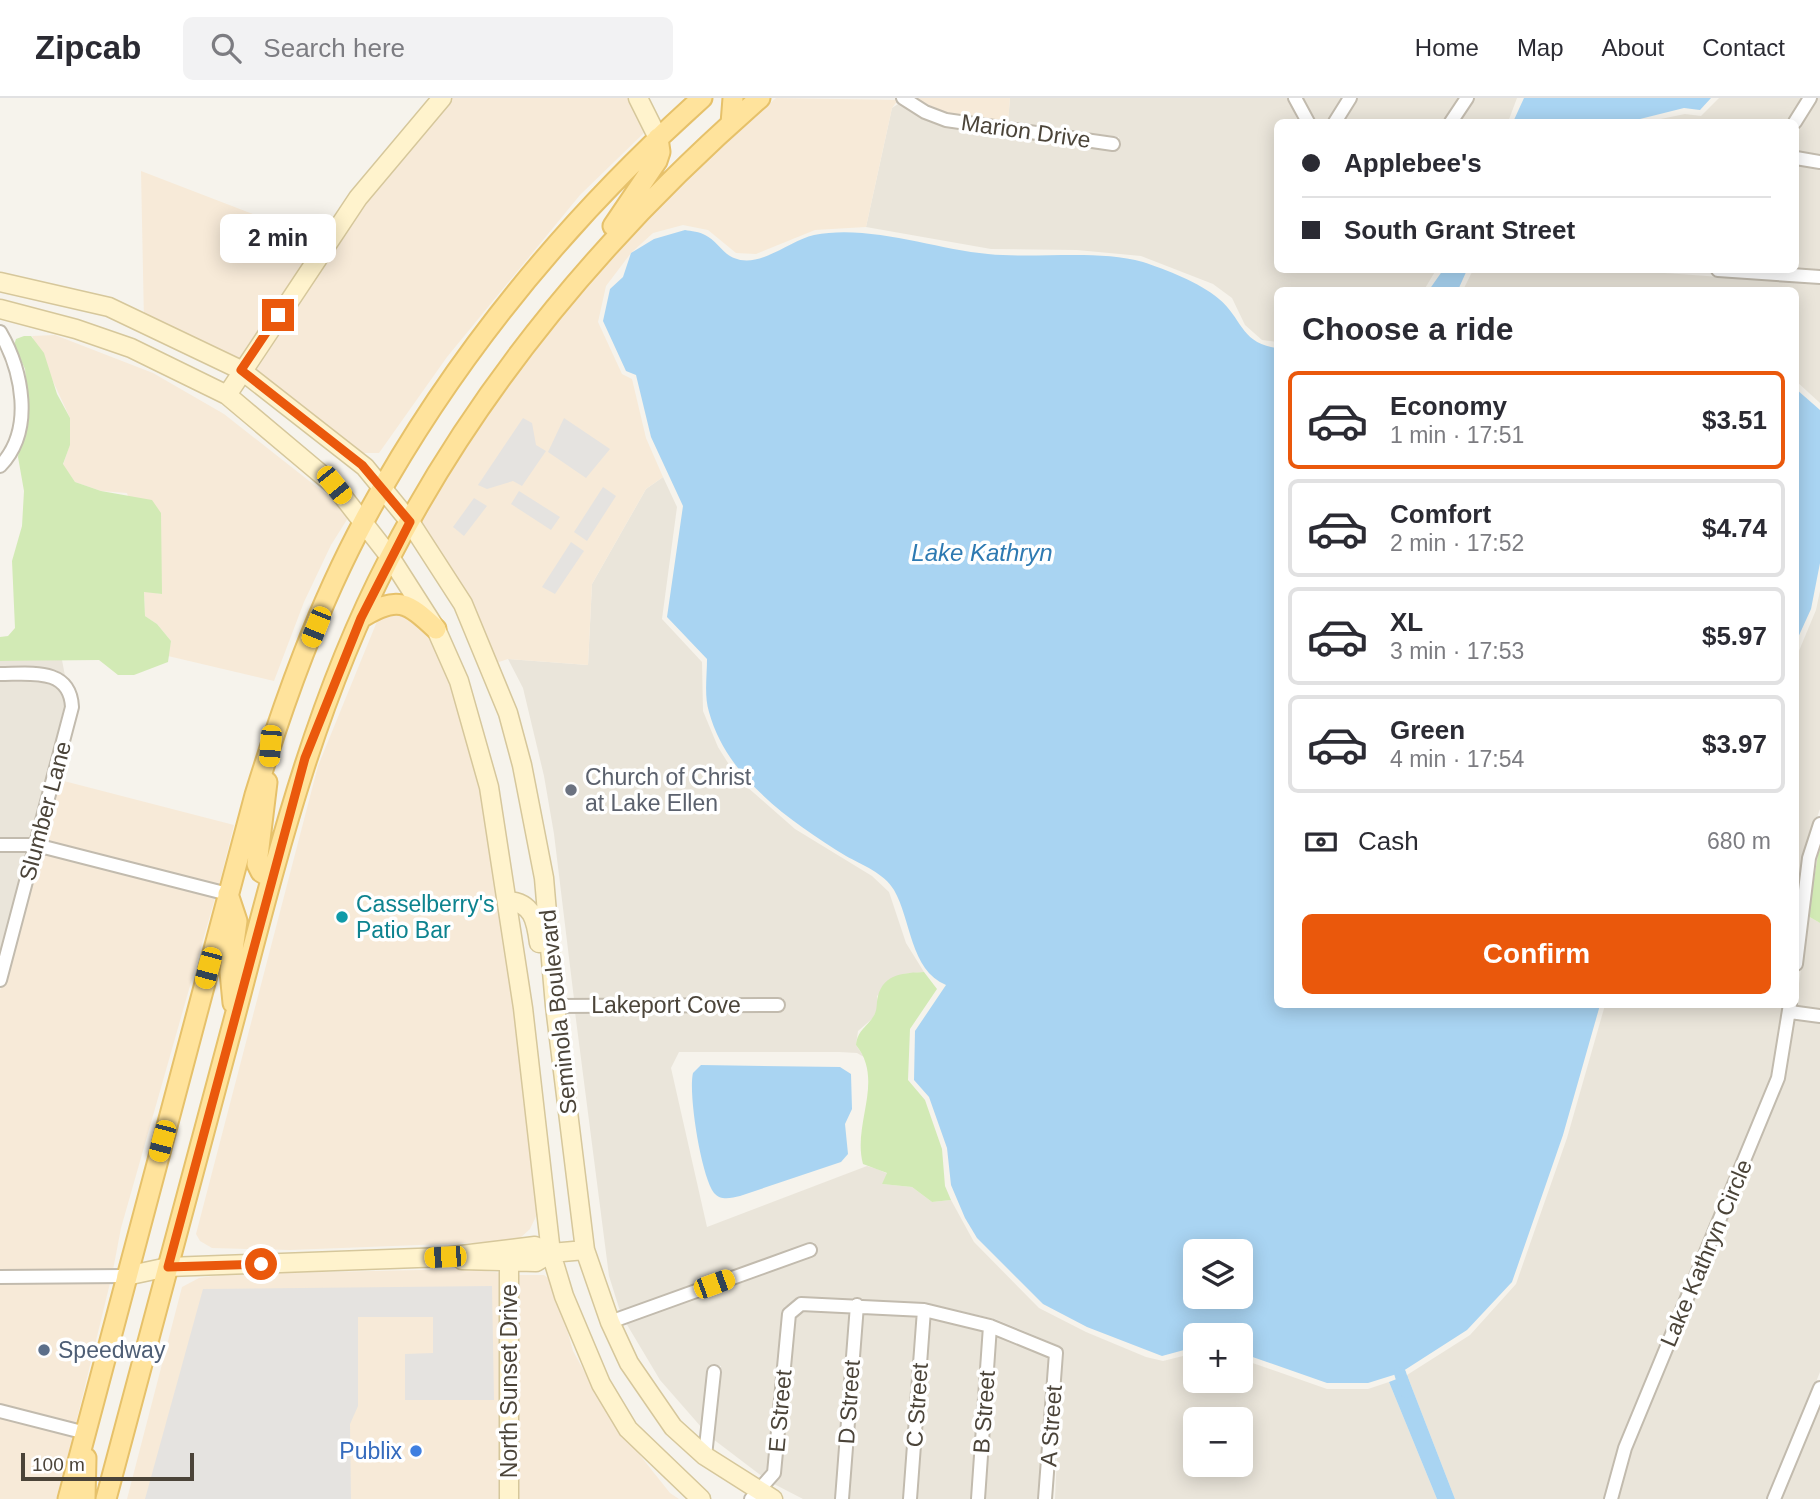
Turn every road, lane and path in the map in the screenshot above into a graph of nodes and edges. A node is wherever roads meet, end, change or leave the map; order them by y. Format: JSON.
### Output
{"nodes":[{"id":1,"x":442,"y":98,"type":"edge"},
{"id":2,"x":638,"y":98,"type":"edge"},
{"id":3,"x":702,"y":98,"type":"edge"},
{"id":4,"x":733,"y":98,"type":"edge"},
{"id":5,"x":760,"y":98,"type":"edge"},
{"id":6,"x":903,"y":98,"type":"edge"},
{"id":7,"x":1296,"y":98,"type":"edge"},
{"id":8,"x":1350,"y":98,"type":"edge"},
{"id":9,"x":1466,"y":98,"type":"edge"},
{"id":10,"x":1810,"y":98,"type":"edge"},
{"id":11,"x":1306,"y":119,"type":"edge"},
{"id":12,"x":1337,"y":119,"type":"edge"},
{"id":13,"x":1453,"y":119,"type":"edge"},
{"id":14,"x":1797,"y":119,"type":"edge"},
{"id":15,"x":731,"y":124,"type":"junction"},
{"id":16,"x":658,"y":138,"type":"junction"},
{"id":17,"x":1113,"y":144,"type":"dead end"},
{"id":18,"x":1799,"y":158,"type":"edge"},
{"id":19,"x":1820,"y":162,"type":"edge"},
{"id":20,"x":592,"y":263,"type":"junction"},
{"id":21,"x":1762,"y":273,"type":"edge"},
{"id":22,"x":1820,"y":277,"type":"edge"},
{"id":23,"x":0,"y":282,"type":"edge"},
{"id":24,"x":0,"y":309,"type":"edge"},
{"id":25,"x":0,"y":332,"type":"edge"},
{"id":26,"x":241,"y":370,"type":"junction"},
{"id":27,"x":227,"y":395,"type":"junction"},
{"id":28,"x":0,"y":466,"type":"edge"},
{"id":29,"x":383,"y":487,"type":"junction"},
{"id":30,"x":364,"y":522,"type":"junction"},
{"id":31,"x":410,"y":522,"type":"junction"},
{"id":32,"x":390,"y":557,"type":"junction"},
{"id":33,"x":361,"y":618,"type":"junction"},
{"id":34,"x":436,"y":629,"type":"junction"},
{"id":35,"x":0,"y":674,"type":"edge"},
{"id":36,"x":270,"y":746,"type":"junction"},
{"id":37,"x":1820,"y":824,"type":"edge"},
{"id":38,"x":0,"y":845,"type":"edge"},
{"id":39,"x":36,"y":845,"type":"junction"},
{"id":40,"x":271,"y":878,"type":"junction"},
{"id":41,"x":228,"y":894,"type":"junction"},
{"id":42,"x":507,"y":901,"type":"junction"},
{"id":43,"x":1799,"y":940,"type":"edge"},
{"id":44,"x":0,"y":980,"type":"edge"},
{"id":45,"x":778,"y":1004,"type":"dead end"},
{"id":46,"x":555,"y":1006,"type":"junction"},
{"id":47,"x":1790,"y":1008,"type":"edge"},
{"id":48,"x":1820,"y":1016,"type":"edge"},
{"id":49,"x":234,"y":1018,"type":"junction"},
{"id":50,"x":585,"y":1250,"type":"junction"},
{"id":51,"x":810,"y":1250,"type":"dead end"},
{"id":52,"x":551,"y":1253,"type":"junction"},
{"id":53,"x":445,"y":1257,"type":"junction"},
{"id":54,"x":509,"y":1263,"type":"junction"},
{"id":55,"x":168,"y":1267,"type":"junction"},
{"id":56,"x":126,"y":1276,"type":"junction"},
{"id":57,"x":0,"y":1277,"type":"edge"},
{"id":58,"x":857,"y":1305,"type":"junction"},
{"id":59,"x":924,"y":1310,"type":"junction"},
{"id":60,"x":610,"y":1322,"type":"junction"},
{"id":61,"x":990,"y":1326,"type":"junction"},
{"id":62,"x":714,"y":1372,"type":"dead end"},
{"id":63,"x":1820,"y":1388,"type":"edge"},
{"id":64,"x":0,"y":1411,"type":"edge"},
{"id":65,"x":86,"y":1433,"type":"junction"},
{"id":66,"x":705,"y":1456,"type":"junction"},
{"id":67,"x":761,"y":1497,"type":"edge"},
{"id":68,"x":68,"y":1499,"type":"edge"},
{"id":69,"x":85,"y":1499,"type":"edge"},
{"id":70,"x":106,"y":1499,"type":"edge"},
{"id":71,"x":509,"y":1499,"type":"edge"},
{"id":72,"x":701,"y":1499,"type":"edge"},
{"id":73,"x":842,"y":1499,"type":"edge"},
{"id":74,"x":910,"y":1499,"type":"edge"},
{"id":75,"x":978,"y":1499,"type":"edge"},
{"id":76,"x":1045,"y":1499,"type":"edge"},
{"id":77,"x":1611,"y":1499,"type":"edge"},
{"id":78,"x":1774,"y":1499,"type":"edge"}],
"edges":[{"from":1,"to":26,"type":"main road"},
{"from":2,"to":16,"type":"main road"},
{"from":3,"to":16,"type":"main road"},
{"from":4,"to":15,"type":"main road"},
{"from":5,"to":15,"type":"main road"},
{"from":6,"to":17,"type":"street","name":"Marion Drive"},
{"from":7,"to":11,"type":"street"},
{"from":8,"to":12,"type":"street"},
{"from":9,"to":13,"type":"street"},
{"from":10,"to":14,"type":"street"},
{"from":15,"to":20,"type":"main road"},
{"from":16,"to":20,"type":"main road"},
{"from":16,"to":29,"type":"main road"},
{"from":18,"to":19,"type":"street"},
{"from":20,"to":31,"type":"main road"},
{"from":21,"to":22,"type":"street"},
{"from":23,"to":26,"type":"main road","name":"Seminola Boulevard"},
{"from":24,"to":27,"type":"main road","name":"Seminola Boulevard"},
{"from":25,"to":28,"type":"street"},
{"from":26,"to":27,"type":"main road"},
{"from":26,"to":29,"type":"main road","name":"Seminola Boulevard"},
{"from":27,"to":30,"type":"main road","name":"Seminola Boulevard"},
{"from":29,"to":30,"type":"main road"},
{"from":29,"to":31,"type":"main road","name":"Seminola Boulevard"},
{"from":30,"to":32,"type":"main road","name":"Seminola Boulevard"},
{"from":30,"to":36,"type":"main road"},
{"from":31,"to":32,"type":"main road"},
{"from":31,"to":46,"type":"main road","name":"Seminola Boulevard"},
{"from":32,"to":33,"type":"main road"},
{"from":32,"to":34,"type":"main road","name":"Seminola Boulevard"},
{"from":33,"to":34,"type":"main road"},
{"from":33,"to":40,"type":"main road"},
{"from":34,"to":42,"type":"main road","name":"Seminola Boulevard"},
{"from":35,"to":39,"type":"street","name":"Slumber Lane"},
{"from":36,"to":40,"type":"main road"},
{"from":36,"to":41,"type":"main road"},
{"from":37,"to":43,"type":"street"},
{"from":38,"to":39,"type":"street"},
{"from":39,"to":41,"type":"street"},
{"from":39,"to":44,"type":"street","name":"Slumber Lane"},
{"from":40,"to":49,"type":"main road"},
{"from":41,"to":49,"type":"main road"},
{"from":41,"to":56,"type":"main road"},
{"from":42,"to":46,"type":"main road"},
{"from":42,"to":52,"type":"main road","name":"Seminola Boulevard"},
{"from":45,"to":46,"type":"street","name":"Lakeport Cove"},
{"from":46,"to":50,"type":"main road","name":"Seminola Boulevard"},
{"from":47,"to":48,"type":"street"},
{"from":47,"to":77,"type":"street","name":"Lake Kathryn Circle"},
{"from":49,"to":55,"type":"main road"},
{"from":50,"to":52,"type":"main road"},
{"from":50,"to":60,"type":"main road","name":"Seminola Boulevard"},
{"from":51,"to":60,"type":"street"},
{"from":52,"to":53,"type":"main road"},
{"from":52,"to":54,"type":"main road"},
{"from":52,"to":72,"type":"main road","name":"Seminola Boulevard"},
{"from":53,"to":54,"type":"main road"},
{"from":53,"to":55,"type":"main road"},
{"from":54,"to":71,"type":"main road","name":"North Sunset Drive"},
{"from":55,"to":56,"type":"main road"},
{"from":55,"to":70,"type":"main road"},
{"from":56,"to":57,"type":"street"},
{"from":56,"to":65,"type":"main road"},
{"from":58,"to":59,"type":"street"},
{"from":58,"to":67,"type":"street","name":"E Street"},
{"from":58,"to":73,"type":"street","name":"D Street"},
{"from":59,"to":61,"type":"street"},
{"from":59,"to":74,"type":"street","name":"C Street"},
{"from":60,"to":66,"type":"main road","name":"Seminola Boulevard"},
{"from":61,"to":75,"type":"street","name":"B Street"},
{"from":61,"to":76,"type":"street","name":"A Street"},
{"from":62,"to":66,"type":"street"},
{"from":63,"to":78,"type":"street"},
{"from":64,"to":65,"type":"street"},
{"from":65,"to":68,"type":"main road"},
{"from":65,"to":69,"type":"main road"},
{"from":66,"to":67,"type":"main road","name":"Seminola Boulevard"}]}
